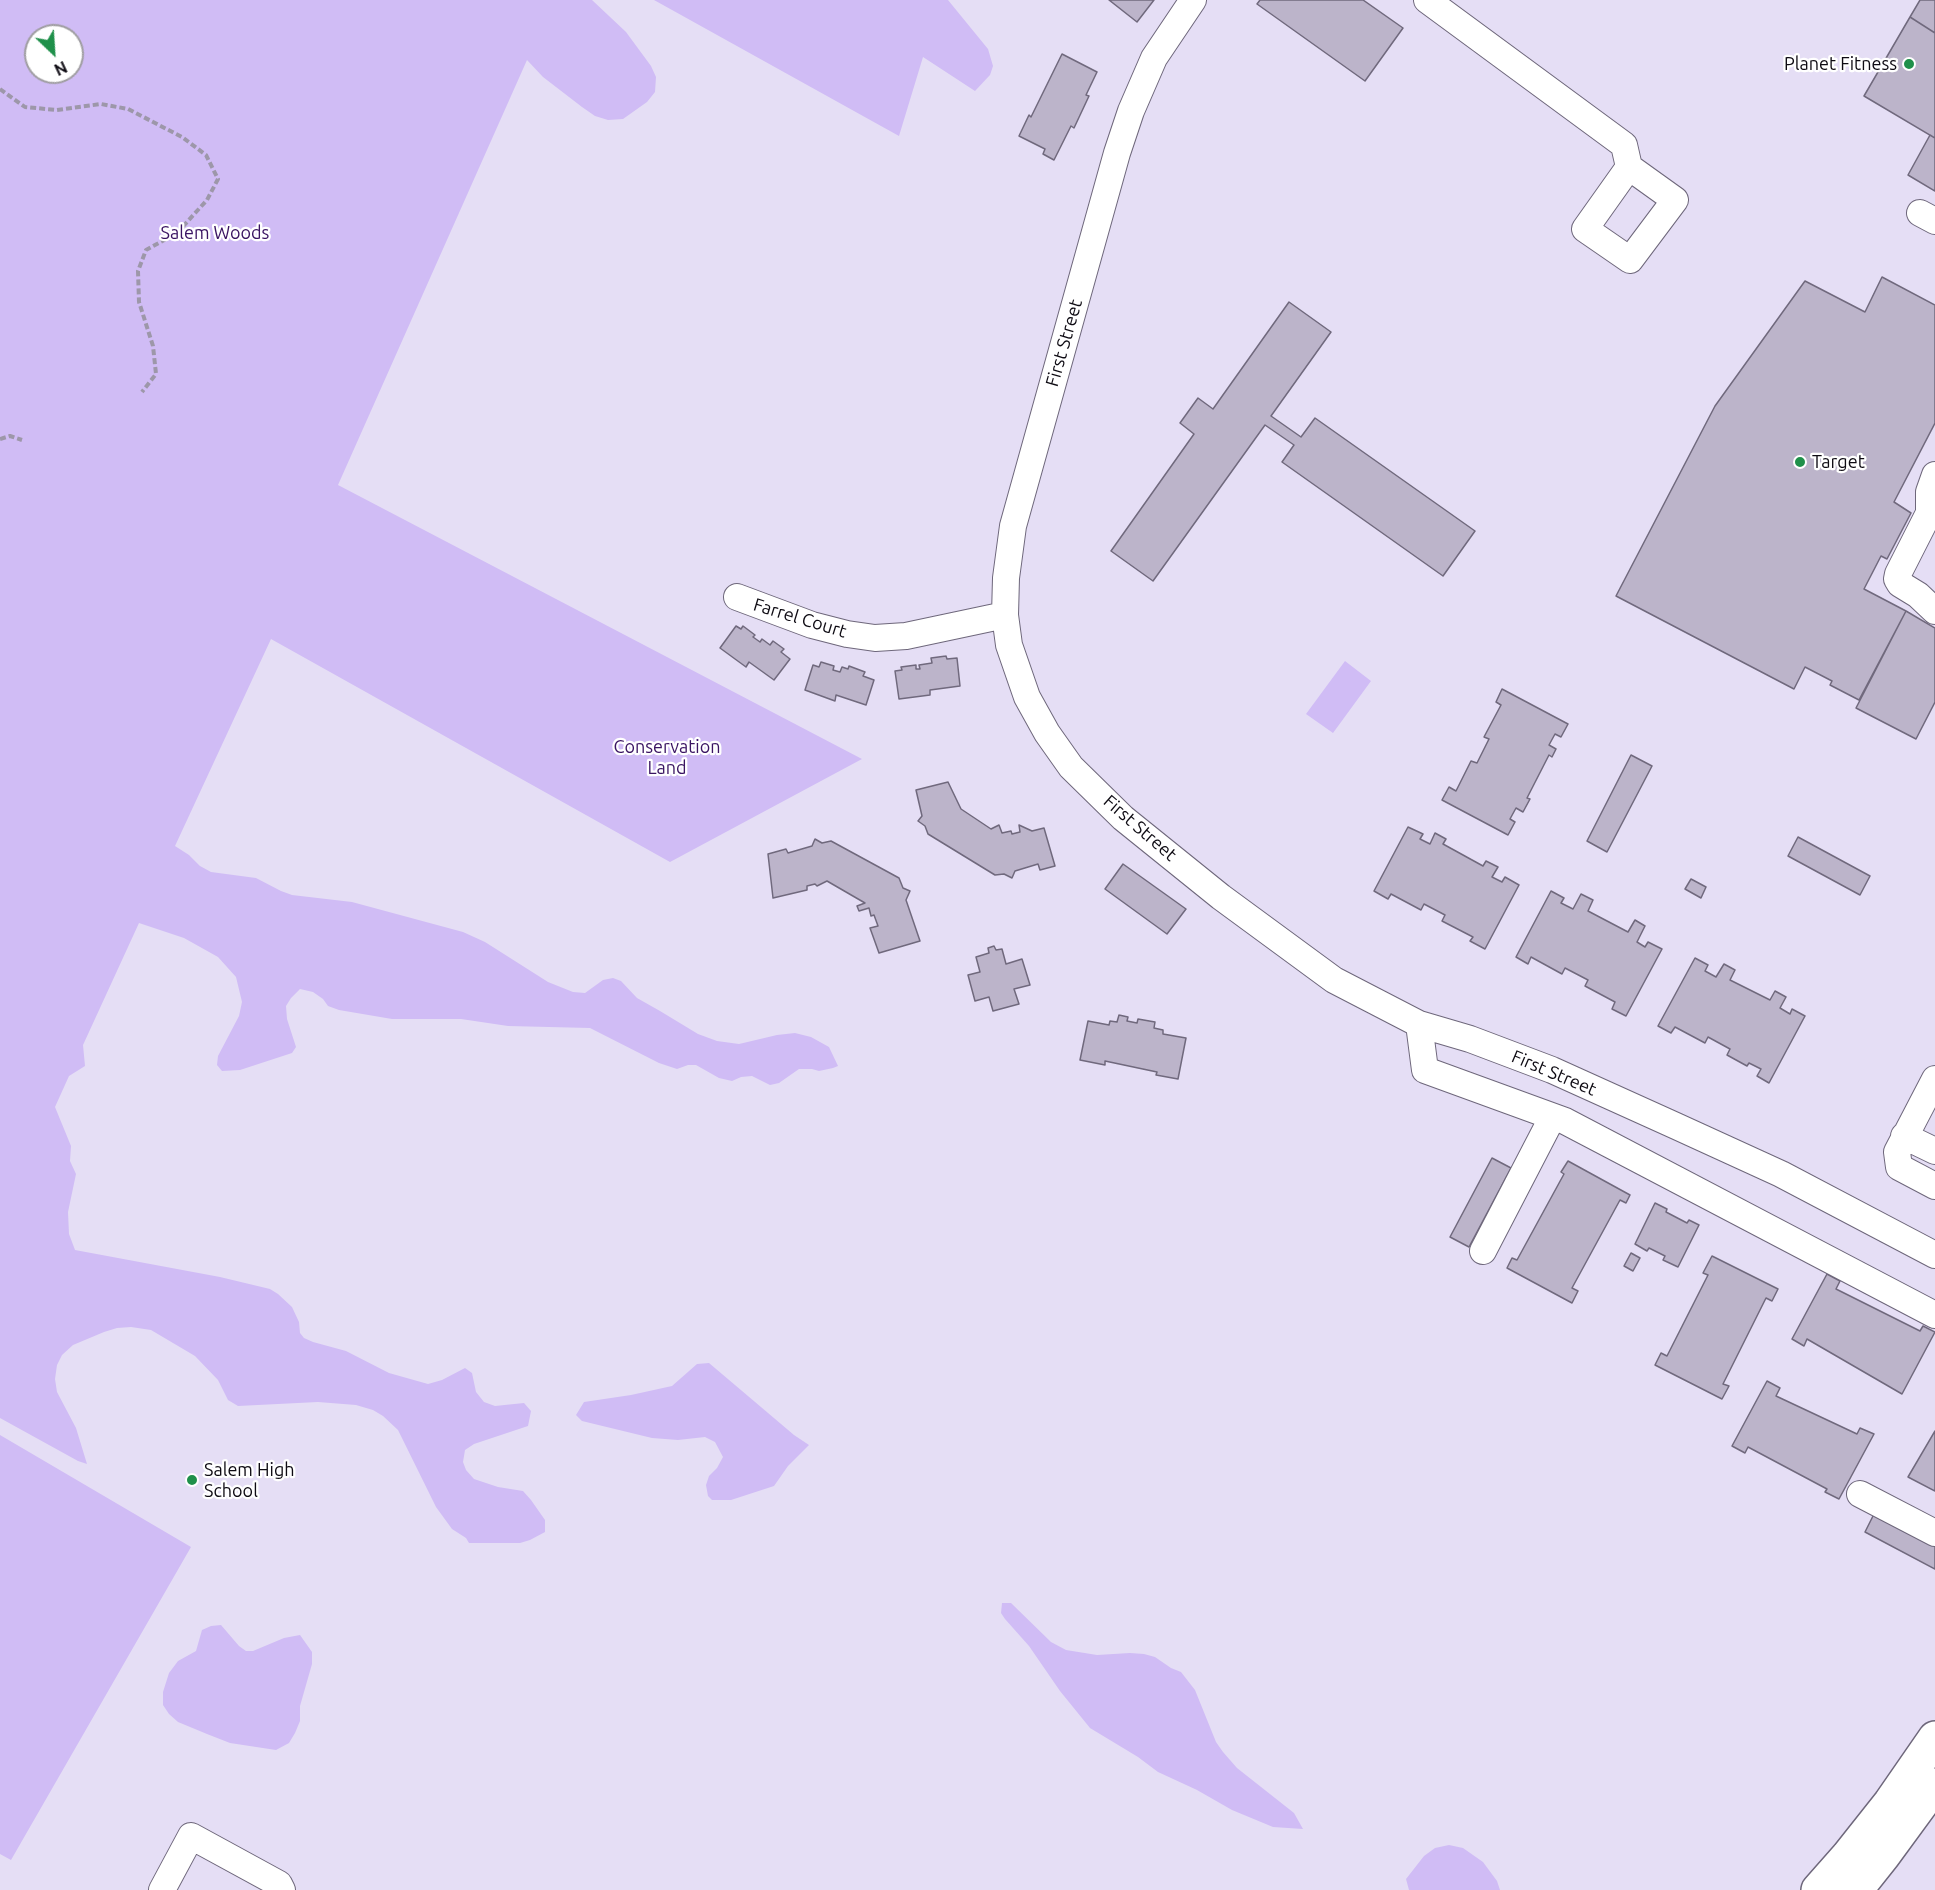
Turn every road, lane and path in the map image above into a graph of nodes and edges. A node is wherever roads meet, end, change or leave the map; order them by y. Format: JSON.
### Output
{"nodes":[{"id":1,"x":1192,"y":0,"type":"edge"},
{"id":2,"x":1426,"y":0,"type":"edge"},
{"id":3,"x":0,"y":89,"type":"edge"},
{"id":4,"x":1629,"y":166,"type":"dead end"},
{"id":5,"x":142,"y":392,"type":"dead end"},
{"id":6,"x":0,"y":439,"type":"edge"},
{"id":7,"x":22,"y":440,"type":"dead end"},
{"id":8,"x":1935,"y":475,"type":"edge"},
{"id":9,"x":737,"y":597,"type":"dead end"},
{"id":10,"x":1935,"y":611,"type":"edge"},
{"id":11,"x":1005,"y":615,"type":"junction"},
{"id":12,"x":1419,"y":1024,"type":"junction"},
{"id":13,"x":1935,"y":1078,"type":"edge"},
{"id":14,"x":1552,"y":1118,"type":"junction"},
{"id":15,"x":1904,"y":1136,"type":"junction"},
{"id":16,"x":1935,"y":1151,"type":"edge"},
{"id":17,"x":1935,"y":1186,"type":"edge"},
{"id":18,"x":1483,"y":1251,"type":"dead end"},
{"id":19,"x":1935,"y":1255,"type":"edge"},
{"id":20,"x":1935,"y":1315,"type":"edge"},
{"id":21,"x":1860,"y":1494,"type":"dead end"},
{"id":22,"x":1935,"y":1533,"type":"edge"},
{"id":23,"x":1935,"y":1738,"type":"edge"},
{"id":24,"x":1935,"y":1785,"type":"edge"},
{"id":25,"x":162,"y":1890,"type":"edge"},
{"id":26,"x":282,"y":1890,"type":"edge"},
{"id":27,"x":1818,"y":1890,"type":"edge"},
{"id":28,"x":1856,"y":1890,"type":"edge"}],
"edges":[{"from":1,"to":11,"type":"street","name":"First Street"},
{"from":2,"to":4,"type":"street"},
{"from":3,"to":5,"type":"path"},
{"from":6,"to":7,"type":"path"},
{"from":8,"to":10,"type":"street"},
{"from":9,"to":11,"type":"street","name":"Farrel Court"},
{"from":11,"to":12,"type":"street","name":"First Street"},
{"from":12,"to":14,"type":"street"},
{"from":12,"to":19,"type":"street","name":"First Street"},
{"from":13,"to":15,"type":"street"},
{"from":14,"to":18,"type":"street"},
{"from":14,"to":20,"type":"street"},
{"from":15,"to":16,"type":"street"},
{"from":15,"to":17,"type":"street"},
{"from":21,"to":22,"type":"street"},
{"from":23,"to":27,"type":"main road"},
{"from":24,"to":28,"type":"main road"},
{"from":25,"to":26,"type":"street"}]}
